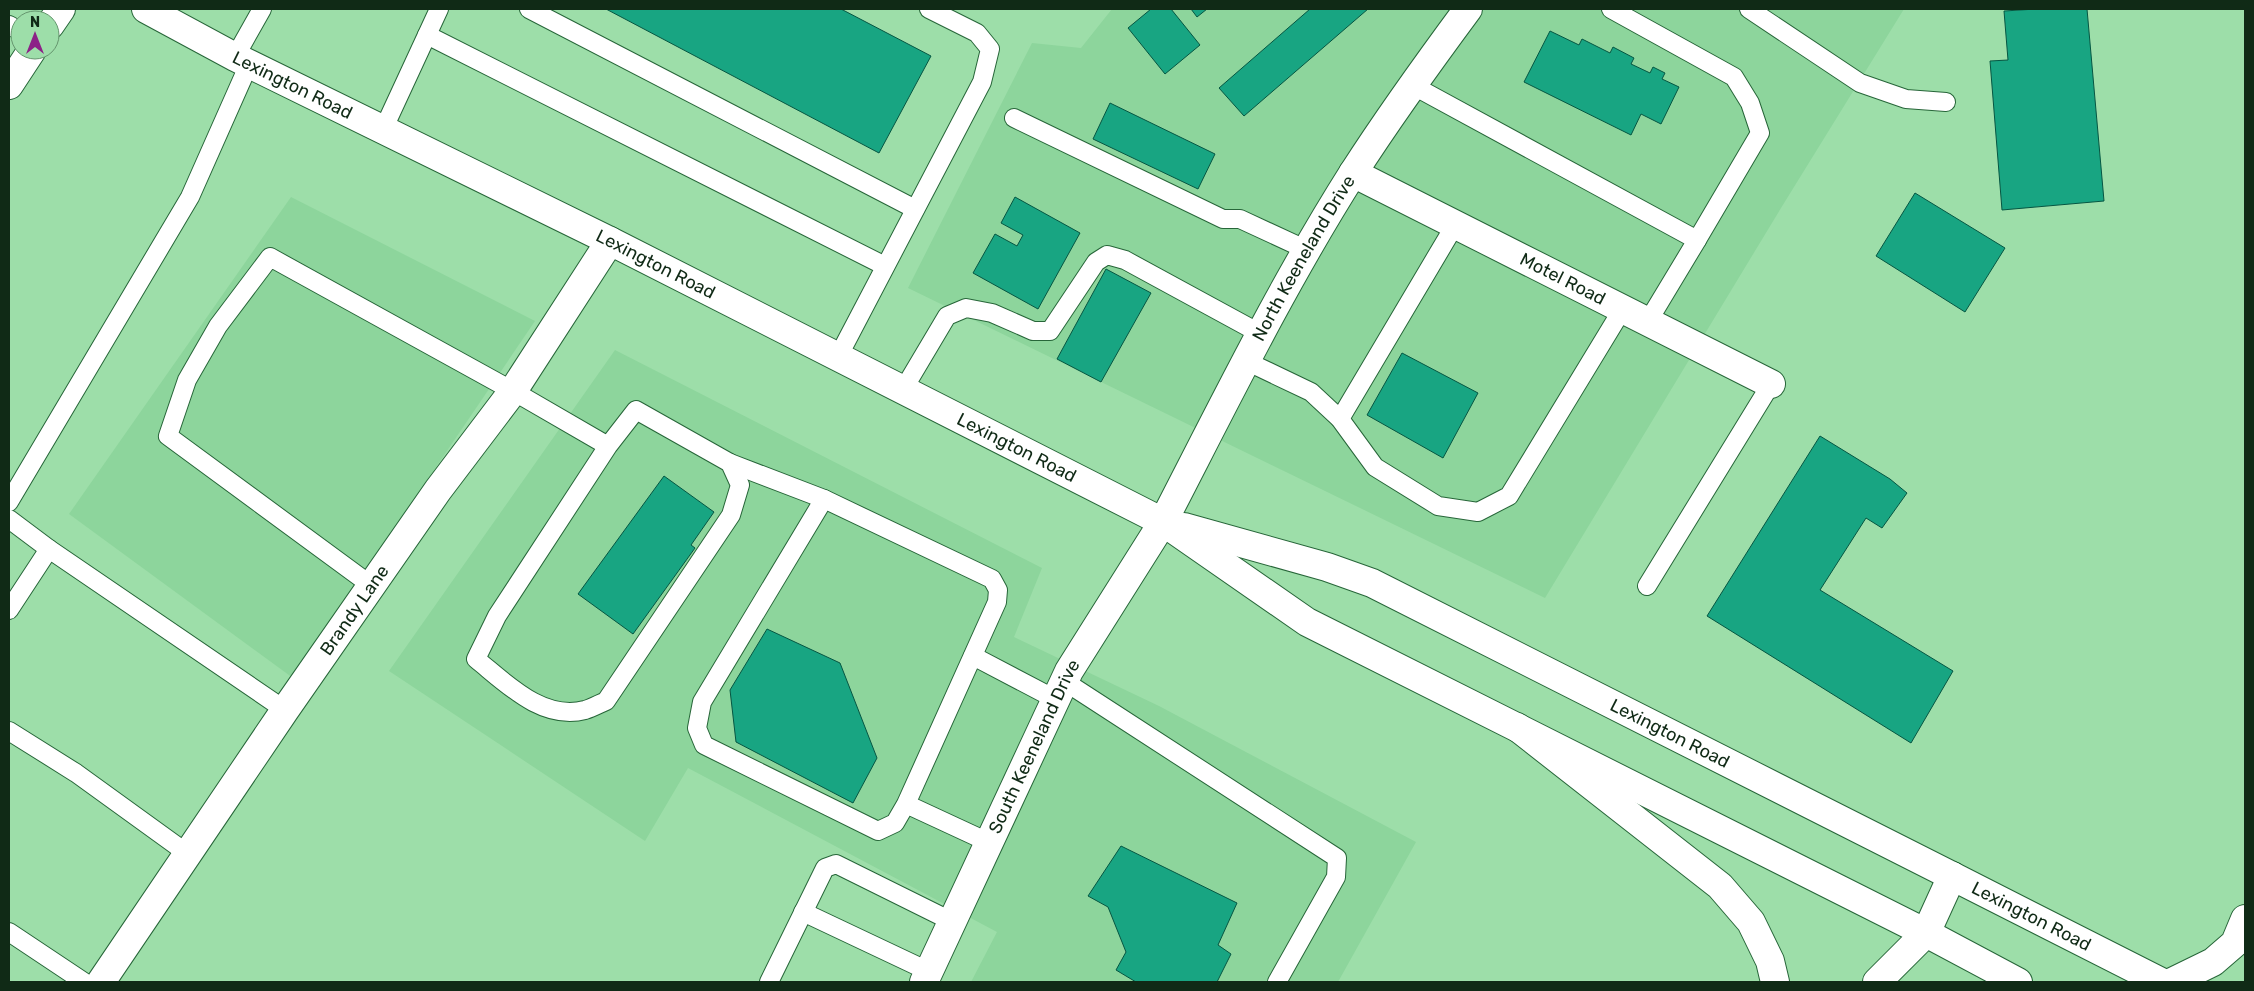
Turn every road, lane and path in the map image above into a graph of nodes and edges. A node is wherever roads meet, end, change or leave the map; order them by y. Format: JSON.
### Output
{"nodes":[{"id":1,"x":146,"y":9,"type":"edge"},
{"id":2,"x":262,"y":9,"type":"edge"},
{"id":3,"x":439,"y":9,"type":"edge"},
{"id":4,"x":529,"y":9,"type":"edge"},
{"id":5,"x":930,"y":9,"type":"edge"},
{"id":6,"x":1468,"y":9,"type":"edge"},
{"id":7,"x":1611,"y":9,"type":"edge"},
{"id":8,"x":1749,"y":9,"type":"edge"},
{"id":9,"x":427,"y":35,"type":"junction"},
{"id":10,"x":25,"y":60,"type":"edge"},
{"id":11,"x":242,"y":60,"type":"junction"},
{"id":12,"x":9,"y":85,"type":"edge"},
{"id":13,"x":1412,"y":85,"type":"junction"},
{"id":14,"x":1946,"y":102,"type":"dead end"},
{"id":15,"x":1014,"y":118,"type":"dead end"},
{"id":16,"x":383,"y":130,"type":"junction"},
{"id":17,"x":1353,"y":173,"type":"junction"},
{"id":18,"x":915,"y":209,"type":"junction"},
{"id":19,"x":1455,"y":225,"type":"junction"},
{"id":20,"x":1697,"y":240,"type":"junction"},
{"id":21,"x":610,"y":241,"type":"junction"},
{"id":22,"x":1307,"y":250,"type":"junction"},
{"id":23,"x":885,"y":266,"type":"junction"},
{"id":24,"x":1622,"y":310,"type":"junction"},
{"id":25,"x":1648,"y":323,"type":"junction"},
{"id":26,"x":1261,"y":334,"type":"junction"},
{"id":27,"x":838,"y":357,"type":"junction"},
{"id":28,"x":1246,"y":361,"type":"junction"},
{"id":29,"x":1771,"y":384,"type":"joint"},
{"id":30,"x":513,"y":390,"type":"junction"},
{"id":31,"x":903,"y":390,"type":"junction"},
{"id":32,"x":1340,"y":419,"type":"junction"},
{"id":33,"x":608,"y":446,"type":"junction"},
{"id":34,"x":730,"y":463,"type":"junction"},
{"id":35,"x":824,"y":499,"type":"junction"},
{"id":36,"x":9,"y":502,"type":"edge"},
{"id":37,"x":9,"y":519,"type":"edge"},
{"id":38,"x":1163,"y":522,"type":"junction"},
{"id":39,"x":49,"y":549,"type":"junction"},
{"id":40,"x":372,"y":586,"type":"junction"},
{"id":41,"x":1646,"y":586,"type":"dead end"},
{"id":42,"x":9,"y":610,"type":"edge"},
{"id":43,"x":973,"y":656,"type":"junction"},
{"id":44,"x":1059,"y":690,"type":"junction"},
{"id":45,"x":285,"y":710,"type":"junction"},
{"id":46,"x":1517,"y":727,"type":"junction"},
{"id":47,"x":9,"y":731,"type":"edge"},
{"id":48,"x":906,"y":804,"type":"junction"},
{"id":49,"x":988,"y":842,"type":"junction"},
{"id":50,"x":188,"y":854,"type":"junction"},
{"id":51,"x":1952,"y":876,"type":"junction"},
{"id":52,"x":803,"y":912,"type":"junction"},
{"id":53,"x":2245,"y":919,"type":"edge"},
{"id":54,"x":953,"y":922,"type":"junction"},
{"id":55,"x":9,"y":932,"type":"edge"},
{"id":56,"x":1926,"y":933,"type":"junction"},
{"id":57,"x":927,"y":977,"type":"edge"},
{"id":58,"x":102,"y":980,"type":"edge"},
{"id":59,"x":768,"y":982,"type":"edge"},
{"id":60,"x":1277,"y":982,"type":"edge"},
{"id":61,"x":1775,"y":982,"type":"edge"},
{"id":62,"x":1878,"y":982,"type":"edge"},
{"id":63,"x":2018,"y":982,"type":"edge"},
{"id":64,"x":2161,"y":982,"type":"edge"},
{"id":65,"x":2172,"y":982,"type":"edge"}],
"edges":[{"from":1,"to":11,"type":"main road","name":"Lexington Road"},
{"from":2,"to":11,"type":"lane"},
{"from":3,"to":9,"type":"lane"},
{"from":4,"to":18,"type":"lane"},
{"from":5,"to":18,"type":"lane"},
{"from":6,"to":13,"type":"main road","name":"North Keeneland Drive"},
{"from":7,"to":20,"type":"lane"},
{"from":8,"to":14,"type":"lane"},
{"from":9,"to":16,"type":"lane"},
{"from":9,"to":23,"type":"lane"},
{"from":10,"to":12,"type":"main road"},
{"from":11,"to":16,"type":"main road","name":"Lexington Road"},
{"from":11,"to":36,"type":"lane"},
{"from":13,"to":17,"type":"main road","name":"North Keeneland Drive"},
{"from":13,"to":20,"type":"lane"},
{"from":15,"to":22,"type":"lane"},
{"from":16,"to":21,"type":"main road","name":"Lexington Road"},
{"from":17,"to":19,"type":"main road","name":"Motel Road"},
{"from":17,"to":22,"type":"main road","name":"North Keeneland Drive"},
{"from":18,"to":23,"type":"lane"},
{"from":19,"to":24,"type":"main road","name":"Motel Road"},
{"from":19,"to":32,"type":"lane"},
{"from":20,"to":25,"type":"lane"},
{"from":21,"to":27,"type":"main road","name":"Lexington Road"},
{"from":21,"to":30,"type":"main road","name":"Brandy Lane"},
{"from":22,"to":26,"type":"main road","name":"North Keeneland Drive"},
{"from":23,"to":27,"type":"lane"},
{"from":24,"to":25,"type":"main road","name":"Motel Road"},
{"from":24,"to":32,"type":"lane"},
{"from":25,"to":29,"type":"main road","name":"Motel Road"},
{"from":26,"to":28,"type":"main road","name":"North Keeneland Drive"},
{"from":26,"to":31,"type":"lane"},
{"from":27,"to":31,"type":"main road","name":"Lexington Road"},
{"from":28,"to":32,"type":"lane"},
{"from":28,"to":38,"type":"main road","name":"North Keeneland Drive"},
{"from":29,"to":41,"type":"lane"},
{"from":30,"to":33,"type":"lane"},
{"from":30,"to":40,"type":"main road","name":"Brandy Lane"},
{"from":30,"to":40,"type":"lane"},
{"from":31,"to":38,"type":"main road","name":"Lexington Road"},
{"from":33,"to":34,"type":"lane"},
{"from":33,"to":34,"type":"lane"},
{"from":34,"to":35,"type":"lane"},
{"from":35,"to":43,"type":"lane"},
{"from":35,"to":48,"type":"lane"},
{"from":37,"to":39,"type":"lane"},
{"from":38,"to":44,"type":"main road","name":"South Keeneland Drive"},
{"from":38,"to":46,"type":"main road","name":"Lexington Road"},
{"from":38,"to":51,"type":"main road","name":"Lexington Road"},
{"from":39,"to":42,"type":"lane"},
{"from":39,"to":45,"type":"lane"},
{"from":40,"to":45,"type":"main road","name":"Brandy Lane"},
{"from":43,"to":44,"type":"lane"},
{"from":43,"to":48,"type":"lane"},
{"from":44,"to":49,"type":"main road","name":"South Keeneland Drive"},
{"from":44,"to":60,"type":"lane"},
{"from":45,"to":50,"type":"main road","name":"Brandy Lane"},
{"from":46,"to":56,"type":"main road","name":"Lexington Road"},
{"from":46,"to":61,"type":"main road"},
{"from":47,"to":50,"type":"lane"},
{"from":48,"to":49,"type":"lane"},
{"from":49,"to":54,"type":"main road","name":"South Keeneland Drive"},
{"from":50,"to":58,"type":"main road","name":"Brandy Lane"},
{"from":51,"to":56,"type":"main road"},
{"from":51,"to":64,"type":"main road","name":"Lexington Road"},
{"from":52,"to":54,"type":"lane"},
{"from":52,"to":57,"type":"lane"},
{"from":52,"to":59,"type":"lane"},
{"from":53,"to":65,"type":"main road"},
{"from":54,"to":57,"type":"main road","name":"South Keeneland Drive"},
{"from":55,"to":58,"type":"lane"},
{"from":56,"to":62,"type":"main road"},
{"from":56,"to":63,"type":"main road","name":"Lexington Road"}]}
